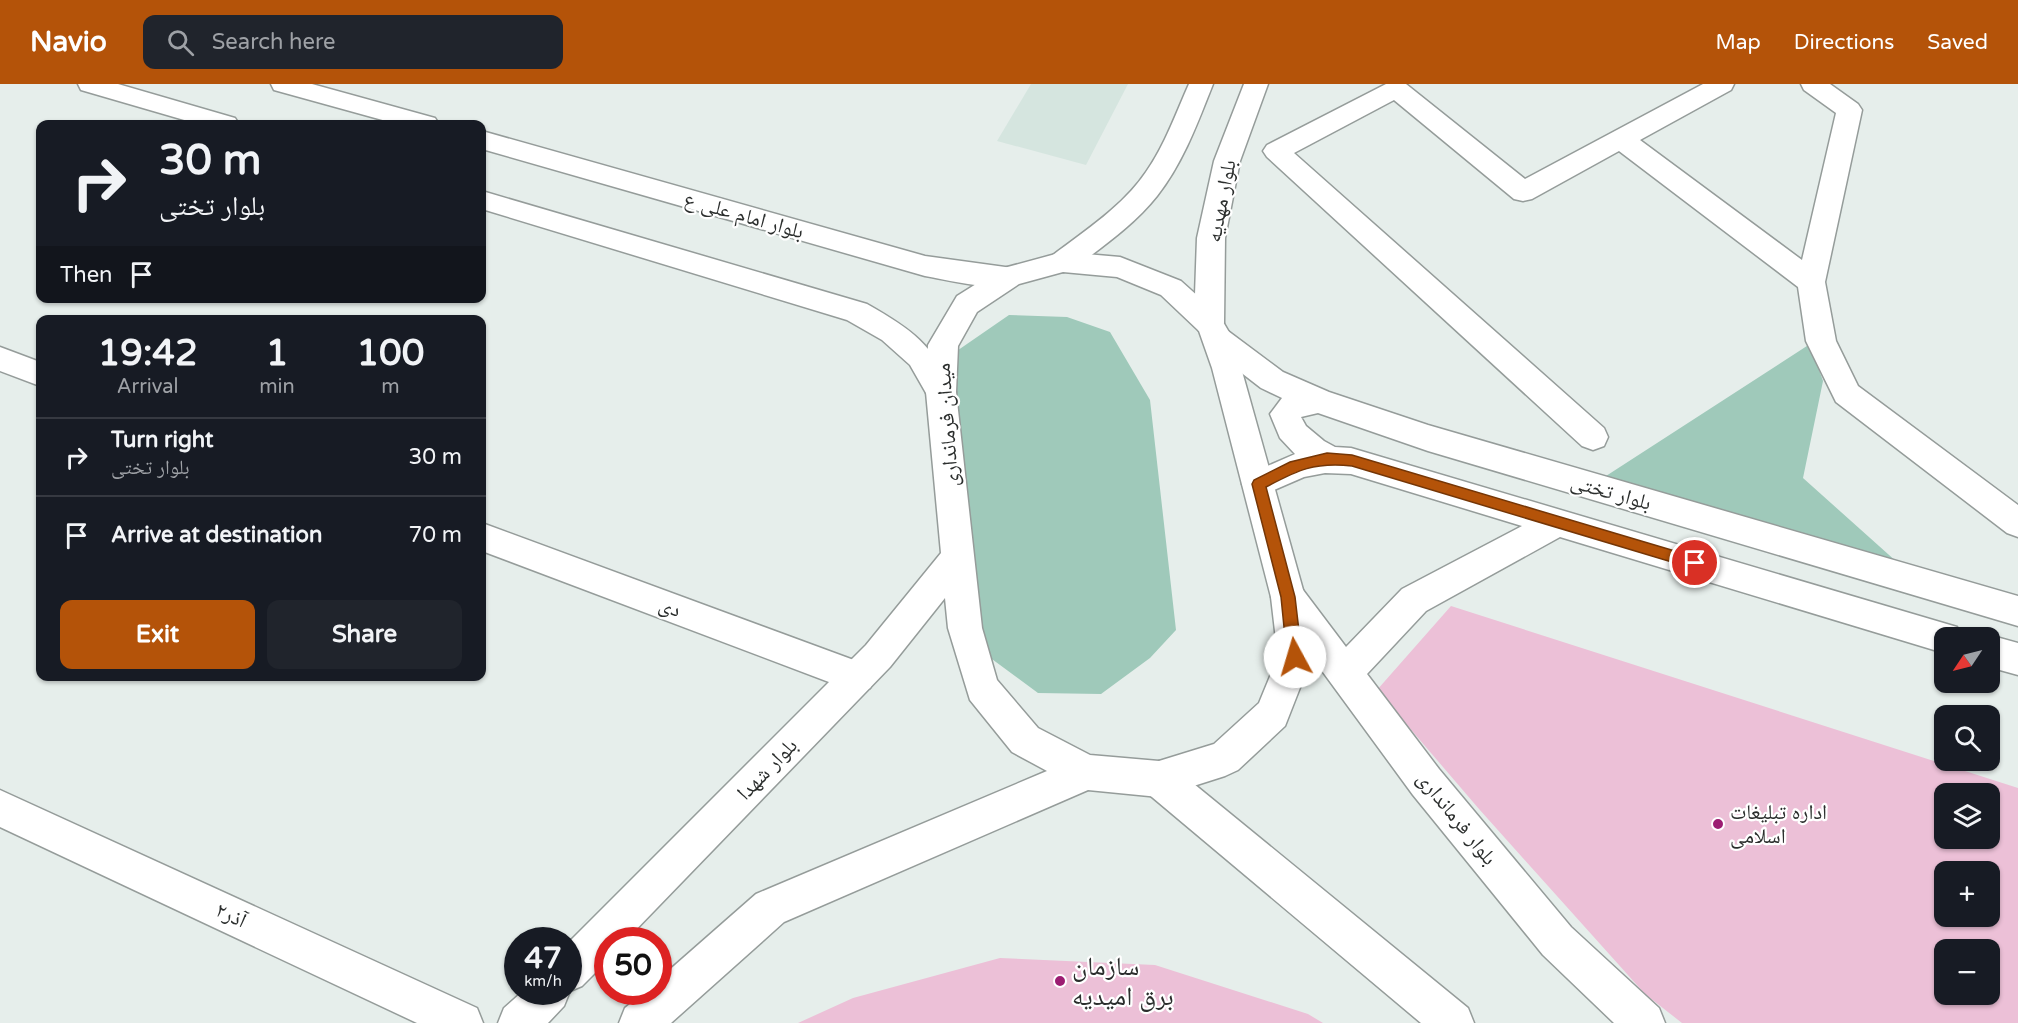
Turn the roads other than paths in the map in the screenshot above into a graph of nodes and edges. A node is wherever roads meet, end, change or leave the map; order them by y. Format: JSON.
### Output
{"nodes":[{"id":1,"x":90,"y":84,"type":"edge"},
{"id":2,"x":283,"y":84,"type":"edge"},
{"id":3,"x":1201,"y":84,"type":"edge"},
{"id":4,"x":1256,"y":84,"type":"edge"},
{"id":5,"x":1722,"y":84,"type":"edge"},
{"id":6,"x":1813,"y":84,"type":"edge"},
{"id":7,"x":212,"y":120,"type":"edge"},
{"id":8,"x":412,"y":120,"type":"edge"},
{"id":9,"x":1621,"y":139,"type":"junction"},
{"id":10,"x":486,"y":141,"type":"edge"},
{"id":11,"x":486,"y":201,"type":"edge"},
{"id":12,"x":1063,"y":262,"type":"junction"},
{"id":13,"x":1010,"y":276,"type":"junction"},
{"id":14,"x":1811,"y":282,"type":"junction"},
{"id":15,"x":1214,"y":331,"type":"junction"},
{"id":16,"x":0,"y":359,"type":"edge"},
{"id":17,"x":36,"y":372,"type":"edge"},
{"id":18,"x":941,"y":392,"type":"junction"},
{"id":19,"x":1318,"y":401,"type":"junction"},
{"id":20,"x":1593,"y":437,"type":"dead end"},
{"id":21,"x":1327,"y":458,"type":"junction"},
{"id":22,"x":1258,"y":484,"type":"junction"},
{"id":23,"x":1559,"y":522,"type":"junction"},
{"id":24,"x":2018,"y":523,"type":"edge"},
{"id":25,"x":486,"y":538,"type":"edge"},
{"id":26,"x":958,"y":558,"type":"junction"},
{"id":27,"x":1288,"y":597,"type":"junction"},
{"id":28,"x":2018,"y":611,"type":"edge"},
{"id":29,"x":1934,"y":635,"type":"edge"},
{"id":30,"x":2000,"y":654,"type":"edge"},
{"id":31,"x":2018,"y":659,"type":"edge"},
{"id":32,"x":1345,"y":673,"type":"junction"},
{"id":33,"x":858,"y":676,"type":"junction"},
{"id":34,"x":1087,"y":772,"type":"junction"},
{"id":35,"x":1159,"y":779,"type":"junction"},
{"id":36,"x":0,"y":808,"type":"edge"},
{"id":37,"x":582,"y":958,"type":"edge"},
{"id":38,"x":537,"y":1005,"type":"edge"},
{"id":39,"x":462,"y":1023,"type":"edge"},
{"id":40,"x":519,"y":1023,"type":"edge"},
{"id":41,"x":640,"y":1023,"type":"edge"},
{"id":42,"x":1453,"y":1023,"type":"edge"},
{"id":43,"x":1644,"y":1023,"type":"edge"}],
"edges":[{"from":1,"to":7,"type":"street"},
{"from":2,"to":8,"type":"street"},
{"from":3,"to":12,"type":"street"},
{"from":4,"to":15,"type":"street","name":"بلوار مهدیه"},
{"from":5,"to":9,"type":"street"},
{"from":6,"to":14,"type":"street"},
{"from":9,"to":14,"type":"street"},
{"from":9,"to":20,"type":"street"},
{"from":10,"to":13,"type":"street","name":"بلوار امام علی ع"},
{"from":11,"to":18,"type":"street"},
{"from":12,"to":13,"type":"street","name":"میدان فرمانداری"},
{"from":12,"to":15,"type":"street","name":"میدان فرمانداری"},
{"from":13,"to":18,"type":"street","name":"میدان فرمانداری"},
{"from":14,"to":24,"type":"street"},
{"from":15,"to":19,"type":"street","name":"بلوار تختی"},
{"from":15,"to":22,"type":"street","name":"میدان فرمانداری"},
{"from":16,"to":17,"type":"street"},
{"from":18,"to":26,"type":"street","name":"میدان فرمانداری"},
{"from":19,"to":21,"type":"street"},
{"from":19,"to":28,"type":"street","name":"بلوار تختی"},
{"from":21,"to":22,"type":"street","name":"بلوار تختی"},
{"from":21,"to":23,"type":"street","name":"بلوار تختی"},
{"from":22,"to":27,"type":"street","name":"میدان فرمانداری"},
{"from":23,"to":29,"type":"street","name":"بلوار تختی"},
{"from":23,"to":32,"type":"street"},
{"from":25,"to":33,"type":"street","name":"دی"},
{"from":26,"to":33,"type":"street","name":"بلوار شهدا"},
{"from":26,"to":34,"type":"street","name":"میدان فرمانداری"},
{"from":27,"to":32,"type":"street","name":"بلوار فرمانداری"},
{"from":27,"to":35,"type":"street","name":"میدان فرمانداری"},
{"from":30,"to":31,"type":"street"},
{"from":32,"to":43,"type":"street","name":"بلوار فرمانداری"},
{"from":33,"to":37,"type":"street","name":"بلوار شهدا"},
{"from":34,"to":35,"type":"street","name":"میدان فرمانداری"},
{"from":34,"to":41,"type":"street"},
{"from":35,"to":42,"type":"street"},
{"from":36,"to":39,"type":"street","name":"آذر۲"},
{"from":38,"to":40,"type":"street"}]}
